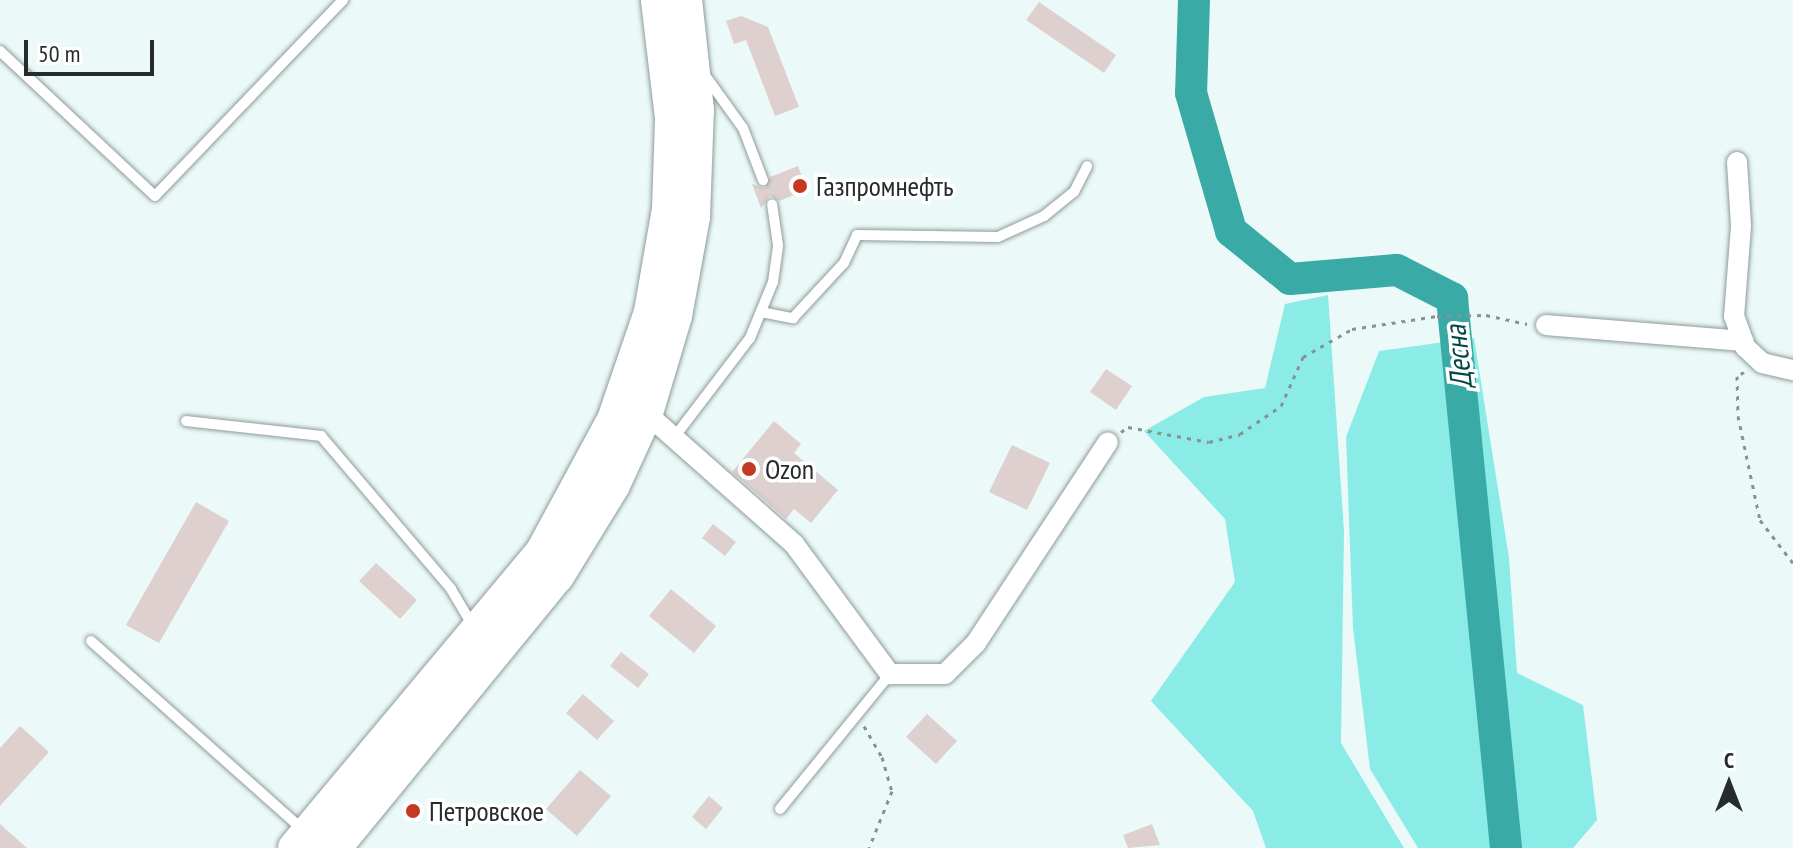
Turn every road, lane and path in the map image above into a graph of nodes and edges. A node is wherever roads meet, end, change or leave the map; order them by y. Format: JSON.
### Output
{"nodes":[{"id":1,"x":343,"y":0,"type":"edge"},
{"id":2,"x":658,"y":0,"type":"edge"},
{"id":3,"x":685,"y":0,"type":"edge"},
{"id":4,"x":0,"y":51,"type":"edge"},
{"id":5,"x":693,"y":58,"type":"junction"},
{"id":6,"x":1737,"y":162,"type":"dead end"},
{"id":7,"x":1087,"y":166,"type":"dead end"},
{"id":8,"x":763,"y":180,"type":"dead end"},
{"id":9,"x":772,"y":204,"type":"dead end"},
{"id":10,"x":761,"y":312,"type":"junction"},
{"id":11,"x":1546,"y":325,"type":"joint"},
{"id":12,"x":1743,"y":341,"type":"junction"},
{"id":13,"x":1762,"y":363,"type":"junction"},
{"id":14,"x":1793,"y":370,"type":"edge"},
{"id":15,"x":646,"y":413,"type":"junction"},
{"id":16,"x":186,"y":421,"type":"dead end"},
{"id":17,"x":676,"y":435,"type":"junction"},
{"id":18,"x":1108,"y":442,"type":"joint"},
{"id":19,"x":1793,"y":563,"type":"edge"},
{"id":20,"x":478,"y":634,"type":"junction"},
{"id":21,"x":91,"y":641,"type":"dead end"},
{"id":22,"x":890,"y":674,"type":"junction"},
{"id":23,"x":868,"y":702,"type":"junction"},
{"id":24,"x":780,"y":809,"type":"dead end"},
{"id":25,"x":312,"y":843,"type":"edge"},
{"id":26,"x":869,"y":848,"type":"edge"}],
"edges":[{"from":1,"to":4,"type":"lane"},
{"from":2,"to":20,"type":"highway"},
{"from":3,"to":5,"type":"highway"},
{"from":5,"to":8,"type":"lane"},
{"from":5,"to":15,"type":"highway"},
{"from":6,"to":12,"type":"street"},
{"from":7,"to":10,"type":"lane"},
{"from":9,"to":10,"type":"lane"},
{"from":10,"to":17,"type":"lane"},
{"from":11,"to":12,"type":"street"},
{"from":11,"to":18,"type":"path"},
{"from":12,"to":13,"type":"street"},
{"from":13,"to":14,"type":"street"},
{"from":13,"to":19,"type":"path"},
{"from":15,"to":17,"type":"street"},
{"from":15,"to":25,"type":"highway"},
{"from":16,"to":20,"type":"lane"},
{"from":17,"to":22,"type":"street"},
{"from":18,"to":22,"type":"street"},
{"from":20,"to":25,"type":"highway"},
{"from":21,"to":25,"type":"lane"},
{"from":22,"to":23,"type":"lane"},
{"from":23,"to":24,"type":"lane"},
{"from":23,"to":26,"type":"path"}]}
